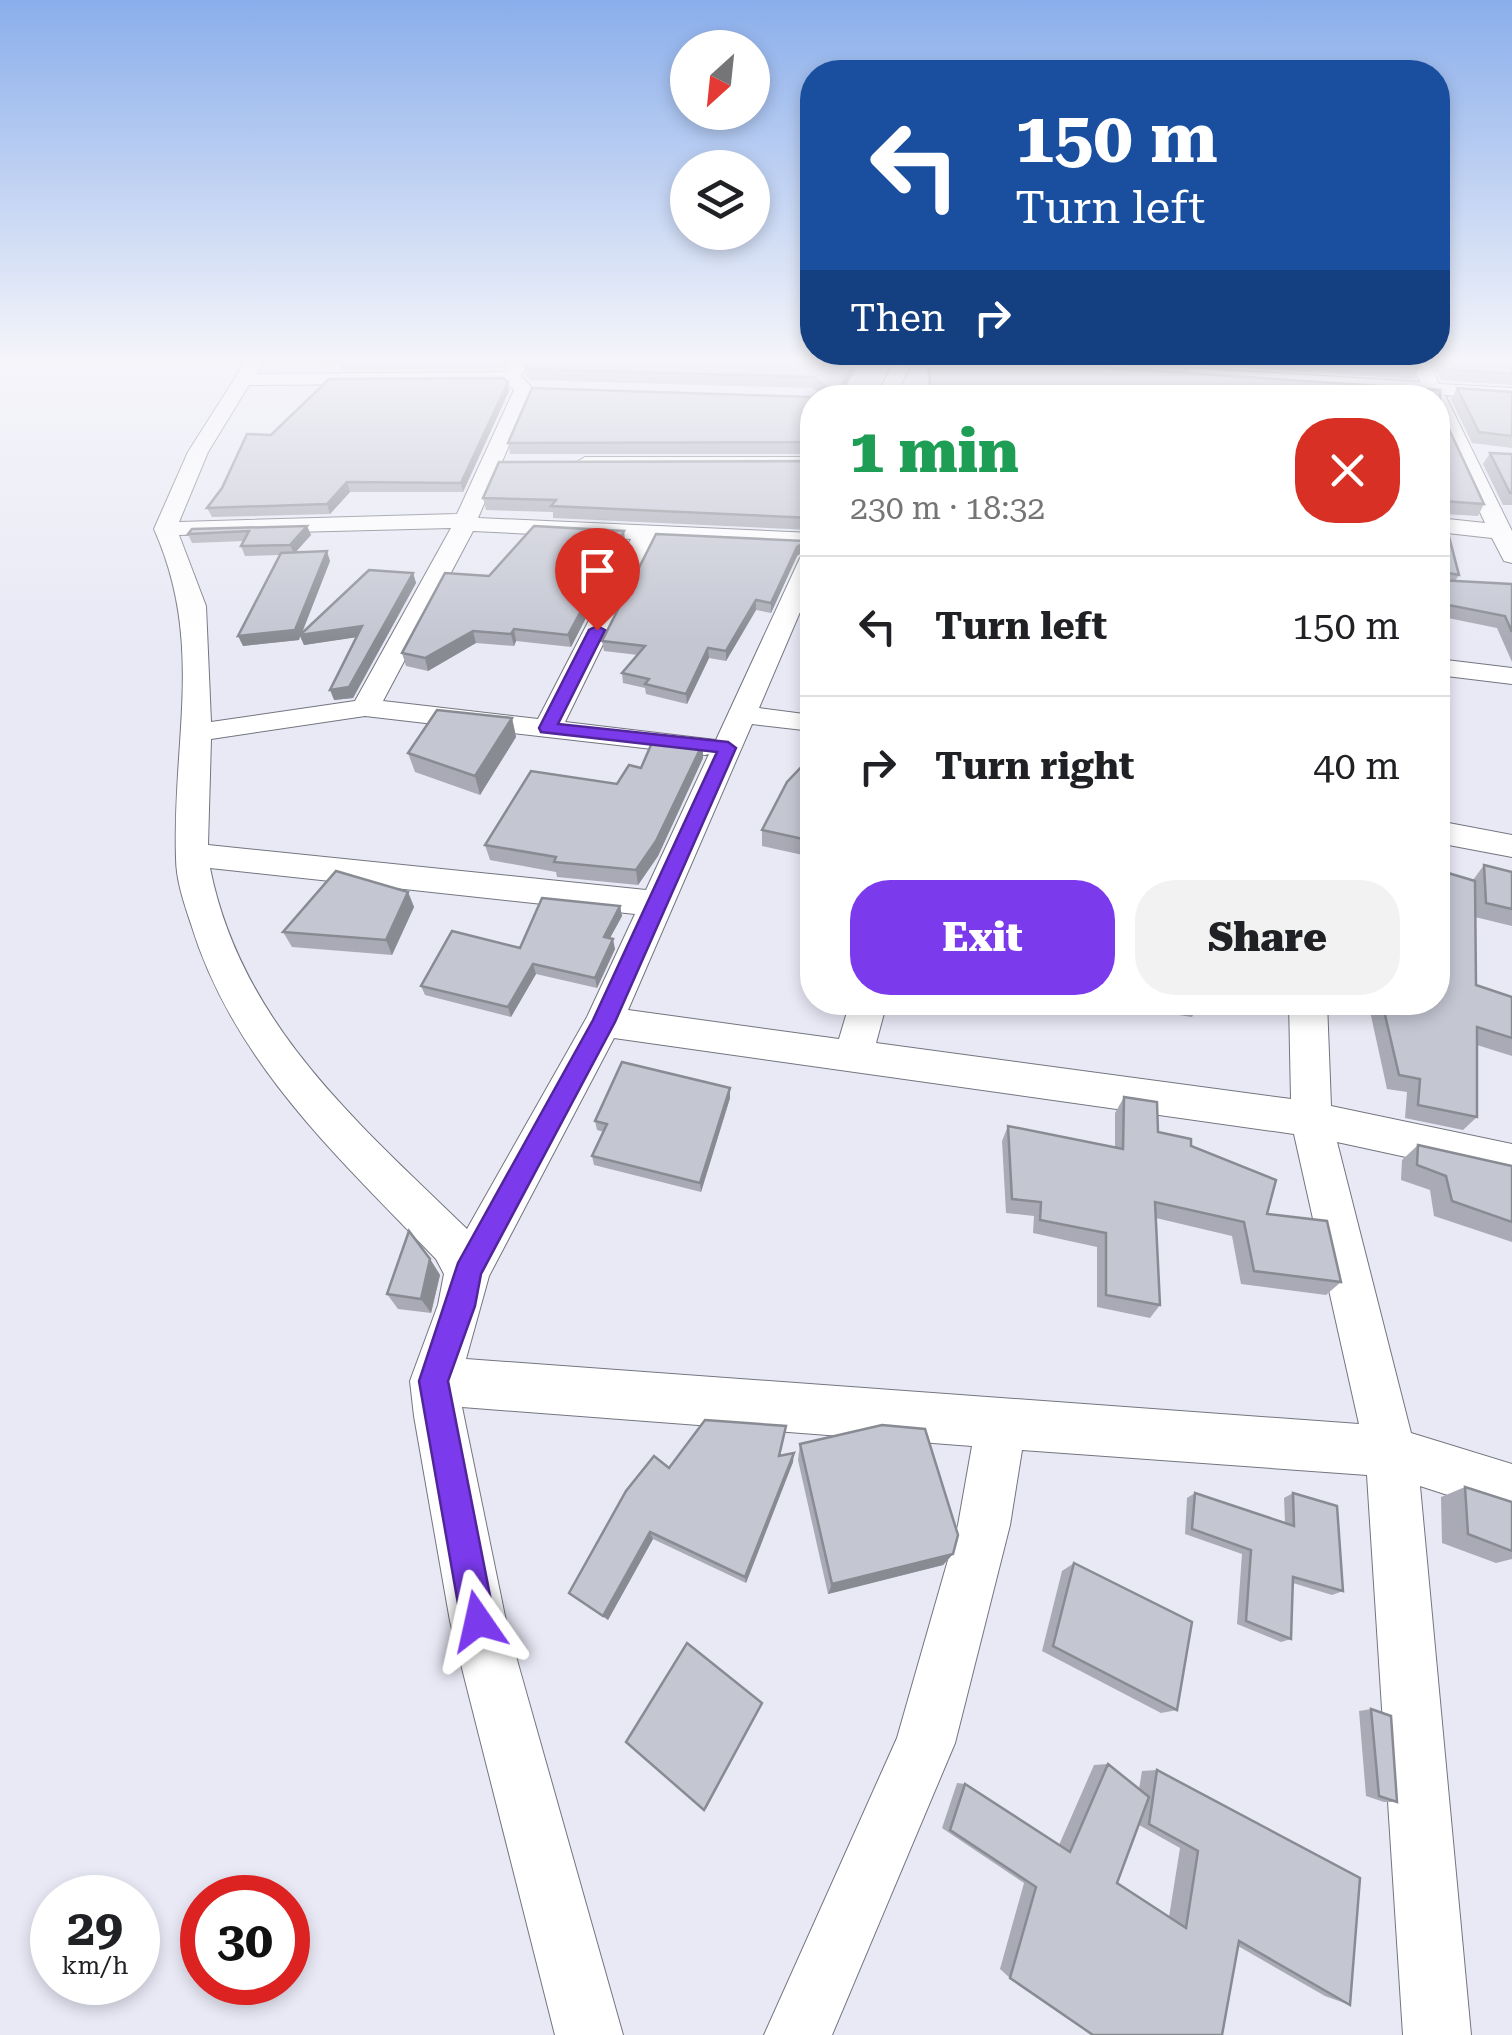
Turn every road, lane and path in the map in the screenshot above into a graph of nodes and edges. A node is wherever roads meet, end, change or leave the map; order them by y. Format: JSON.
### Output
{"nodes":[{"id":1,"x":199,"y":451,"type":"edge"},
{"id":2,"x":503,"y":451,"type":"edge"},
{"id":3,"x":1461,"y":452,"type":"joint"},
{"id":4,"x":1495,"y":455,"type":"edge"},
{"id":5,"x":800,"y":462,"type":"edge"},
{"id":6,"x":561,"y":463,"type":"edge"},
{"id":7,"x":464,"y":522,"type":"junction"},
{"id":8,"x":1450,"y":528,"type":"edge"},
{"id":9,"x":165,"y":529,"type":"junction"},
{"id":10,"x":646,"y":532,"type":"junction"},
{"id":11,"x":800,"y":539,"type":"edge"},
{"id":12,"x":1507,"y":541,"type":"edge"},
{"id":13,"x":800,"y":586,"type":"edge"},
{"id":14,"x":1450,"y":669,"type":"edge"},
{"id":15,"x":1512,"y":676,"type":"edge"},
{"id":16,"x":365,"y":708,"type":"junction"},
{"id":17,"x":746,"y":714,"type":"junction"},
{"id":18,"x":800,"y":721,"type":"edge"},
{"id":19,"x":548,"y":728,"type":"junction"},
{"id":20,"x":194,"y":733,"type":"junction"},
{"id":21,"x":728,"y":748,"type":"junction"},
{"id":22,"x":1450,"y":834,"type":"edge"},
{"id":23,"x":1512,"y":846,"type":"edge"},
{"id":24,"x":192,"y":855,"type":"junction"},
{"id":25,"x":659,"y":904,"type":"junction"},
{"id":26,"x":864,"y":1015,"type":"edge"},
{"id":27,"x":1308,"y":1015,"type":"edge"},
{"id":28,"x":604,"y":1022,"type":"junction"},
{"id":29,"x":853,"y":1054,"type":"junction"},
{"id":30,"x":1311,"y":1120,"type":"junction"},
{"id":31,"x":1512,"y":1162,"type":"edge"},
{"id":32,"x":467,"y":1272,"type":"junction"},
{"id":33,"x":434,"y":1381,"type":"junction"},
{"id":34,"x":1001,"y":1424,"type":"junction"},
{"id":35,"x":1391,"y":1452,"type":"junction"},
{"id":36,"x":1512,"y":1490,"type":"edge"},
{"id":37,"x":590,"y":2035,"type":"edge"},
{"id":38,"x":798,"y":2035,"type":"edge"},
{"id":39,"x":1438,"y":2035,"type":"edge"}],
"edges":[{"from":1,"to":9,"type":"street"},
{"from":2,"to":7,"type":"street"},
{"from":3,"to":4,"type":"street"},
{"from":3,"to":12,"type":"street"},
{"from":5,"to":6,"type":"street"},
{"from":7,"to":9,"type":"street"},
{"from":7,"to":10,"type":"street"},
{"from":7,"to":16,"type":"street"},
{"from":8,"to":12,"type":"street"},
{"from":9,"to":20,"type":"street"},
{"from":10,"to":11,"type":"street"},
{"from":10,"to":19,"type":"street"},
{"from":13,"to":17,"type":"street"},
{"from":14,"to":15,"type":"street"},
{"from":16,"to":19,"type":"street"},
{"from":16,"to":20,"type":"street"},
{"from":17,"to":18,"type":"street"},
{"from":17,"to":21,"type":"street"},
{"from":19,"to":21,"type":"street"},
{"from":20,"to":24,"type":"street"},
{"from":21,"to":25,"type":"street"},
{"from":22,"to":23,"type":"street"},
{"from":24,"to":25,"type":"street"},
{"from":24,"to":32,"type":"street"},
{"from":25,"to":28,"type":"street"},
{"from":26,"to":29,"type":"street"},
{"from":27,"to":30,"type":"street"},
{"from":28,"to":29,"type":"street"},
{"from":28,"to":32,"type":"street"},
{"from":29,"to":30,"type":"street"},
{"from":30,"to":31,"type":"street"},
{"from":30,"to":35,"type":"street"},
{"from":32,"to":33,"type":"street"},
{"from":33,"to":34,"type":"street"},
{"from":33,"to":37,"type":"street"},
{"from":34,"to":35,"type":"street"},
{"from":34,"to":38,"type":"street"},
{"from":35,"to":36,"type":"street"},
{"from":35,"to":39,"type":"street"}]}
